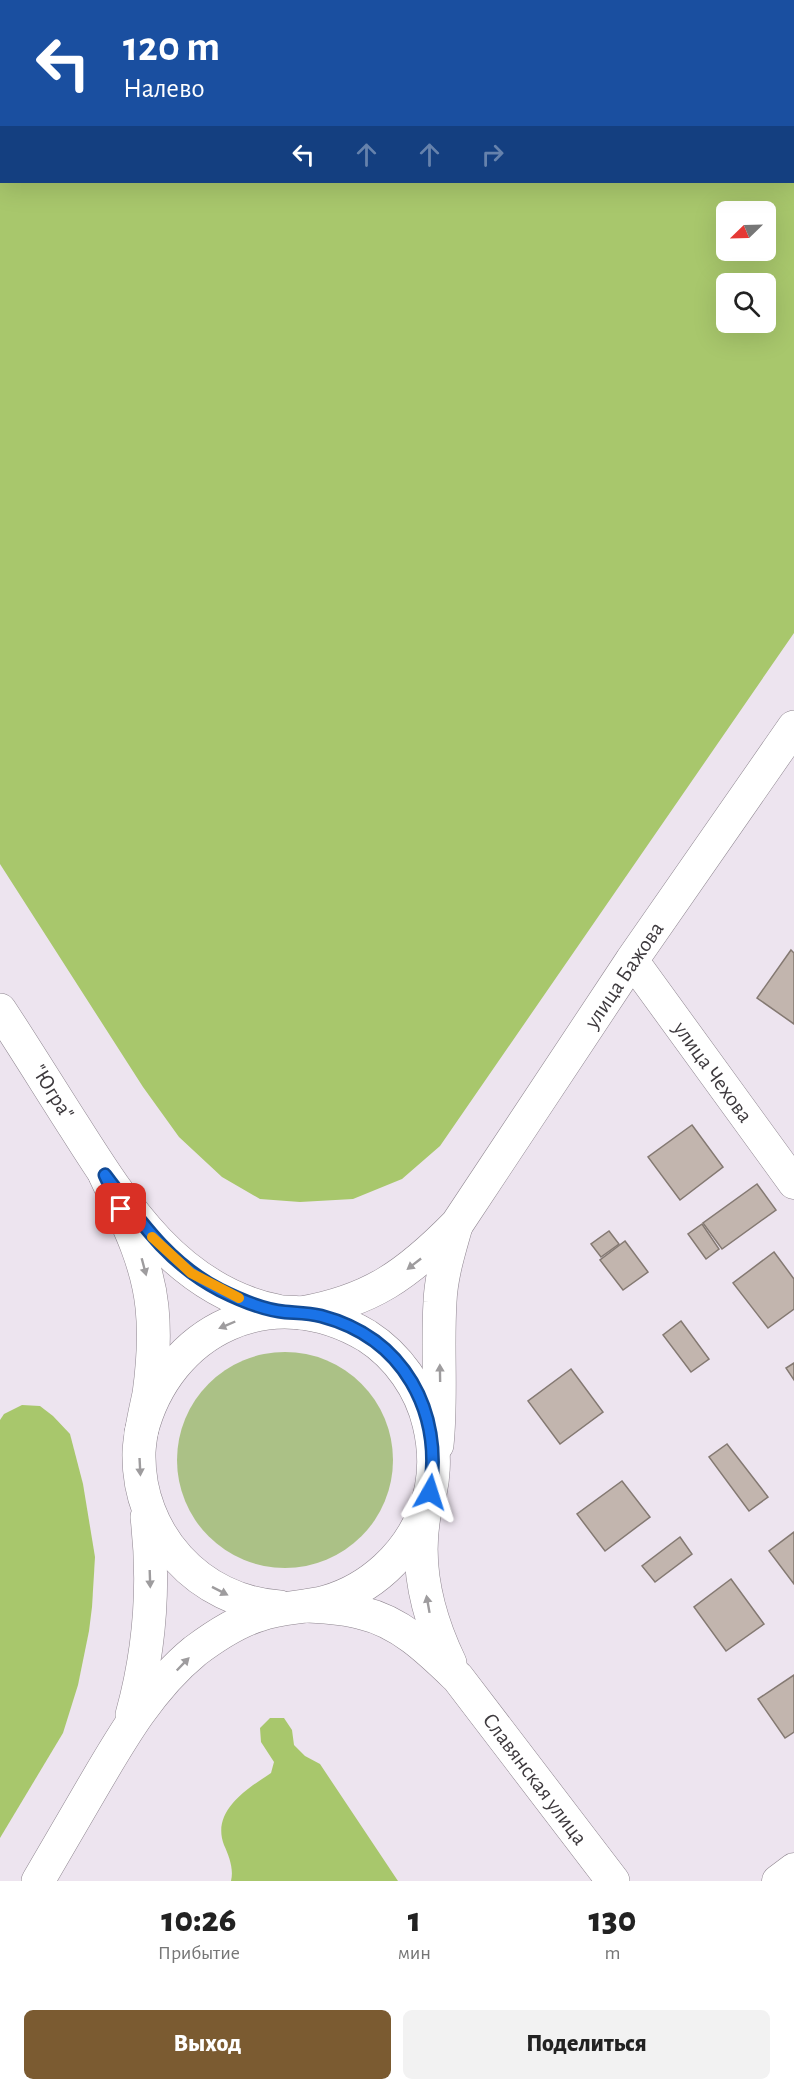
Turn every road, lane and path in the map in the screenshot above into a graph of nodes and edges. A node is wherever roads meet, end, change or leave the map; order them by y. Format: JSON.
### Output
{"nodes":[{"id":1,"x":794,"y":728,"type":"edge"},
{"id":2,"x":633,"y":960,"type":"junction"},
{"id":3,"x":0,"y":1010,"type":"edge"},
{"id":4,"x":105,"y":1175,"type":"junction"},
{"id":5,"x":794,"y":1183,"type":"edge"},
{"id":6,"x":457,"y":1224,"type":"junction"},
{"id":7,"x":292,"y":1312,"type":"junction"},
{"id":8,"x":141,"y":1433,"type":"junction"},
{"id":9,"x":433,"y":1473,"type":"junction"},
{"id":10,"x":145,"y":1500,"type":"junction"},
{"id":11,"x":425,"y":1511,"type":"junction"},
{"id":12,"x":301,"y":1606,"type":"junction"},
{"id":13,"x":458,"y":1678,"type":"junction"},
{"id":14,"x":130,"y":1723,"type":"junction"},
{"id":15,"x":794,"y":1869,"type":"edge"},
{"id":16,"x":38,"y":1881,"type":"edge"},
{"id":17,"x":613,"y":1881,"type":"edge"},
{"id":18,"x":778,"y":1881,"type":"edge"}],
"edges":[{"from":1,"to":2,"type":"main road","name":"улица Бажова"},
{"from":2,"to":5,"type":"street","name":"улица Чехова"},
{"from":2,"to":6,"type":"main road","name":"улица Бажова"},
{"from":3,"to":4,"type":"main road","name":"\"Югра\""},
{"from":4,"to":7,"type":"main road"},
{"from":4,"to":8,"type":"main road","one_way":true},
{"from":6,"to":7,"type":"main road","one_way":true},
{"from":9,"to":6,"type":"main road","one_way":true},
{"from":7,"to":8,"type":"main road","one_way":true},
{"from":7,"to":9,"type":"main road"},
{"from":8,"to":10,"type":"main road","one_way":true},
{"from":9,"to":11,"type":"main road"},
{"from":10,"to":12,"type":"main road","one_way":true},
{"from":10,"to":14,"type":"main road","one_way":true},
{"from":11,"to":12,"type":"main road"},
{"from":13,"to":11,"type":"main road","one_way":true},
{"from":12,"to":13,"type":"main road"},
{"from":14,"to":12,"type":"main road","one_way":true},
{"from":13,"to":17,"type":"main road","name":"Славянская улица"},
{"from":14,"to":16,"type":"main road"},
{"from":15,"to":18,"type":"street"}]}
